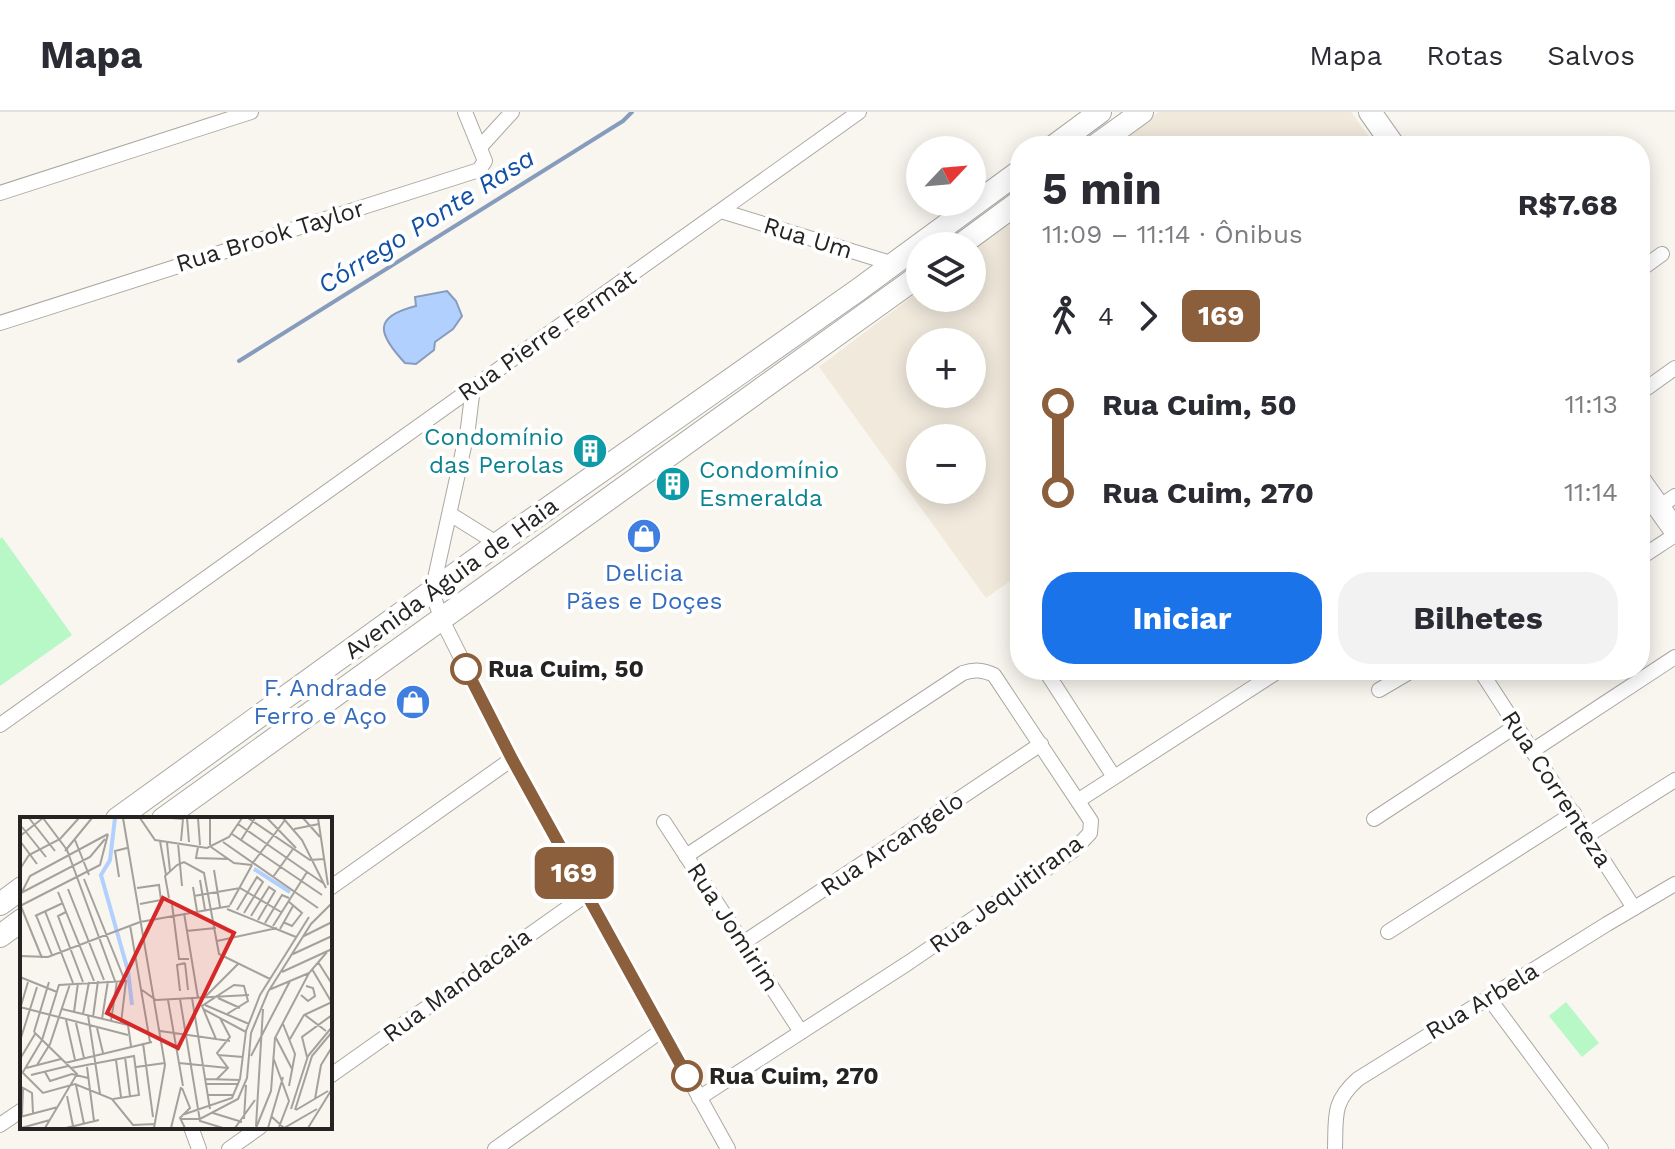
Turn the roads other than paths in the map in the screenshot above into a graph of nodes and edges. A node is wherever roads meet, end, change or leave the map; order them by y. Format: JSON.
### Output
{"nodes":[{"id":1,"x":251,"y":112,"type":"edge"},
{"id":2,"x":465,"y":112,"type":"edge"},
{"id":3,"x":512,"y":112,"type":"edge"},
{"id":4,"x":859,"y":112,"type":"edge"},
{"id":5,"x":1100,"y":112,"type":"edge"},
{"id":6,"x":1142,"y":112,"type":"edge"},
{"id":7,"x":1370,"y":112,"type":"edge"},
{"id":8,"x":1068,"y":136,"type":"edge"},
{"id":9,"x":1109,"y":136,"type":"edge"},
{"id":10,"x":1387,"y":136,"type":"edge"},
{"id":11,"x":481,"y":146,"type":"junction"},
{"id":12,"x":1010,"y":178,"type":"edge"},
{"id":13,"x":0,"y":193,"type":"edge"},
{"id":14,"x":1010,"y":208,"type":"edge"},
{"id":15,"x":721,"y":211,"type":"junction"},
{"id":16,"x":978,"y":232,"type":"edge"},
{"id":17,"x":1662,"y":254,"type":"dead end"},
{"id":18,"x":1650,"y":263,"type":"edge"},
{"id":19,"x":894,"y":264,"type":"junction"},
{"id":20,"x":906,"y":285,"type":"edge"},
{"id":21,"x":850,"y":296,"type":"junction"},
{"id":22,"x":0,"y":323,"type":"edge"},
{"id":23,"x":853,"y":324,"type":"junction"},
{"id":24,"x":1675,"y":368,"type":"edge"},
{"id":25,"x":1650,"y":386,"type":"edge"},
{"id":26,"x":473,"y":387,"type":"junction"},
{"id":27,"x":1650,"y":488,"type":"edge"},
{"id":28,"x":1667,"y":501,"type":"edge"},
{"id":29,"x":450,"y":514,"type":"junction"},
{"id":30,"x":1675,"y":532,"type":"edge"},
{"id":31,"x":498,"y":544,"type":"junction"},
{"id":32,"x":1650,"y":551,"type":"edge"},
{"id":33,"x":432,"y":592,"type":"junction"},
{"id":34,"x":442,"y":620,"type":"junction"},
{"id":35,"x":1675,"y":657,"type":"edge"},
{"id":36,"x":1650,"y":673,"type":"edge"},
{"id":37,"x":1051,"y":680,"type":"edge"},
{"id":38,"x":1264,"y":680,"type":"edge"},
{"id":39,"x":1396,"y":680,"type":"edge"},
{"id":40,"x":1486,"y":680,"type":"edge"},
{"id":41,"x":1640,"y":680,"type":"edge"},
{"id":42,"x":1379,"y":690,"type":"dead end"},
{"id":43,"x":0,"y":725,"type":"edge"},
{"id":44,"x":1516,"y":726,"type":"junction"},
{"id":45,"x":1041,"y":744,"type":"junction"},
{"id":46,"x":1532,"y":751,"type":"junction"},
{"id":47,"x":512,"y":759,"type":"junction"},
{"id":48,"x":1114,"y":777,"type":"junction"},
{"id":49,"x":1675,"y":780,"type":"edge"},
{"id":50,"x":1079,"y":800,"type":"junction"},
{"id":51,"x":1574,"y":813,"type":"junction"},
{"id":52,"x":120,"y":817,"type":"edge"},
{"id":53,"x":166,"y":817,"type":"edge"},
{"id":54,"x":1374,"y":819,"type":"dead end"},
{"id":55,"x":664,"y":822,"type":"dead end"},
{"id":56,"x":1588,"y":835,"type":"junction"},
{"id":57,"x":686,"y":856,"type":"junction"},
{"id":58,"x":1675,"y":884,"type":"edge"},
{"id":59,"x":332,"y":887,"type":"edge"},
{"id":60,"x":20,"y":889,"type":"edge"},
{"id":61,"x":586,"y":895,"type":"junction"},
{"id":62,"x":0,"y":904,"type":"edge"},
{"id":63,"x":1634,"y":908,"type":"junction"},
{"id":64,"x":20,"y":921,"type":"edge"},
{"id":65,"x":1388,"y":932,"type":"dead end"},
{"id":66,"x":0,"y":936,"type":"edge"},
{"id":67,"x":743,"y":943,"type":"junction"},
{"id":68,"x":1488,"y":997,"type":"junction"},
{"id":69,"x":661,"y":1031,"type":"junction"},
{"id":70,"x":801,"y":1032,"type":"junction"},
{"id":71,"x":332,"y":1075,"type":"edge"},
{"id":72,"x":699,"y":1098,"type":"junction"},
{"id":73,"x":20,"y":1111,"type":"edge"},
{"id":74,"x":0,"y":1125,"type":"edge"},
{"id":75,"x":192,"y":1129,"type":"edge"},
{"id":76,"x":257,"y":1129,"type":"edge"},
{"id":77,"x":199,"y":1149,"type":"edge"},
{"id":78,"x":229,"y":1149,"type":"edge"},
{"id":79,"x":495,"y":1149,"type":"edge"},
{"id":80,"x":728,"y":1149,"type":"edge"},
{"id":81,"x":1335,"y":1149,"type":"edge"},
{"id":82,"x":1601,"y":1149,"type":"edge"}],
"edges":[{"from":1,"to":13,"type":"street"},
{"from":2,"to":11,"type":"street"},
{"from":3,"to":11,"type":"street"},
{"from":4,"to":15,"type":"street","name":"Rua Pierre Fermat"},
{"from":5,"to":8,"type":"main road"},
{"from":6,"to":9,"type":"main road"},
{"from":7,"to":10,"type":"main road"},
{"from":11,"to":22,"type":"street","name":"Rua Brook Taylor"},
{"from":12,"to":19,"type":"main road","name":"Avenida Águia de Haia"},
{"from":14,"to":16,"type":"main road"},
{"from":15,"to":19,"type":"street","name":"Rua Um"},
{"from":15,"to":26,"type":"street","name":"Rua Pierre Fermat"},
{"from":17,"to":18,"type":"street"},
{"from":19,"to":21,"type":"main road","name":"Avenida Águia de Haia"},
{"from":20,"to":23,"type":"main road","name":"Avenida Águia de Haia"},
{"from":21,"to":23,"type":"main road"},
{"from":21,"to":31,"type":"main road","name":"Avenida Águia de Haia"},
{"from":23,"to":34,"type":"main road","name":"Avenida Águia de Haia"},
{"from":24,"to":25,"type":"street"},
{"from":26,"to":29,"type":"street"},
{"from":26,"to":43,"type":"street","name":"Rua Pierre Fermat"},
{"from":27,"to":28,"type":"main road"},
{"from":28,"to":30,"type":"main road"},
{"from":29,"to":31,"type":"street"},
{"from":29,"to":33,"type":"street"},
{"from":30,"to":32,"type":"street"},
{"from":31,"to":33,"type":"main road","name":"Avenida Águia de Haia"},
{"from":33,"to":34,"type":"street"},
{"from":33,"to":52,"type":"main road","name":"Avenida Águia de Haia"},
{"from":34,"to":47,"type":"street"},
{"from":34,"to":53,"type":"main road","name":"Avenida Águia de Haia"},
{"from":35,"to":36,"type":"street"},
{"from":37,"to":48,"type":"street"},
{"from":38,"to":48,"type":"street"},
{"from":39,"to":42,"type":"street"},
{"from":40,"to":44,"type":"street","name":"Rua Correnteza"},
{"from":41,"to":46,"type":"street"},
{"from":44,"to":46,"type":"street","name":"Rua Correnteza"},
{"from":44,"to":54,"type":"street"},
{"from":45,"to":50,"type":"street","name":"Rua Jequitirana"},
{"from":45,"to":57,"type":"street","name":"Rua Jequitirana"},
{"from":45,"to":67,"type":"street","name":"Rua Arcangelo"},
{"from":46,"to":51,"type":"street","name":"Rua Correnteza"},
{"from":47,"to":59,"type":"street"},
{"from":47,"to":61,"type":"street"},
{"from":48,"to":50,"type":"street"},
{"from":49,"to":56,"type":"street"},
{"from":50,"to":70,"type":"street","name":"Rua Jequitirana"},
{"from":51,"to":56,"type":"street","name":"Rua Correnteza"},
{"from":51,"to":65,"type":"street"},
{"from":55,"to":57,"type":"street","name":"Rua Jomirim"},
{"from":56,"to":63,"type":"street","name":"Rua Correnteza"},
{"from":57,"to":67,"type":"street","name":"Rua Jomirim"},
{"from":58,"to":63,"type":"street","name":"Rua Arbela"},
{"from":60,"to":62,"type":"main road"},
{"from":61,"to":69,"type":"street"},
{"from":61,"to":71,"type":"street","name":"Rua Mandacaia"},
{"from":63,"to":68,"type":"street","name":"Rua Arbela"},
{"from":64,"to":66,"type":"main road"},
{"from":67,"to":70,"type":"street","name":"Rua Jomirim"},
{"from":68,"to":81,"type":"street","name":"Rua Arbela"},
{"from":68,"to":82,"type":"street"},
{"from":69,"to":72,"type":"street"},
{"from":69,"to":79,"type":"street"},
{"from":70,"to":72,"type":"street","name":"Rua Jequitirana"},
{"from":72,"to":80,"type":"street"},
{"from":73,"to":74,"type":"street"},
{"from":75,"to":77,"type":"street"},
{"from":76,"to":78,"type":"street"}]}
